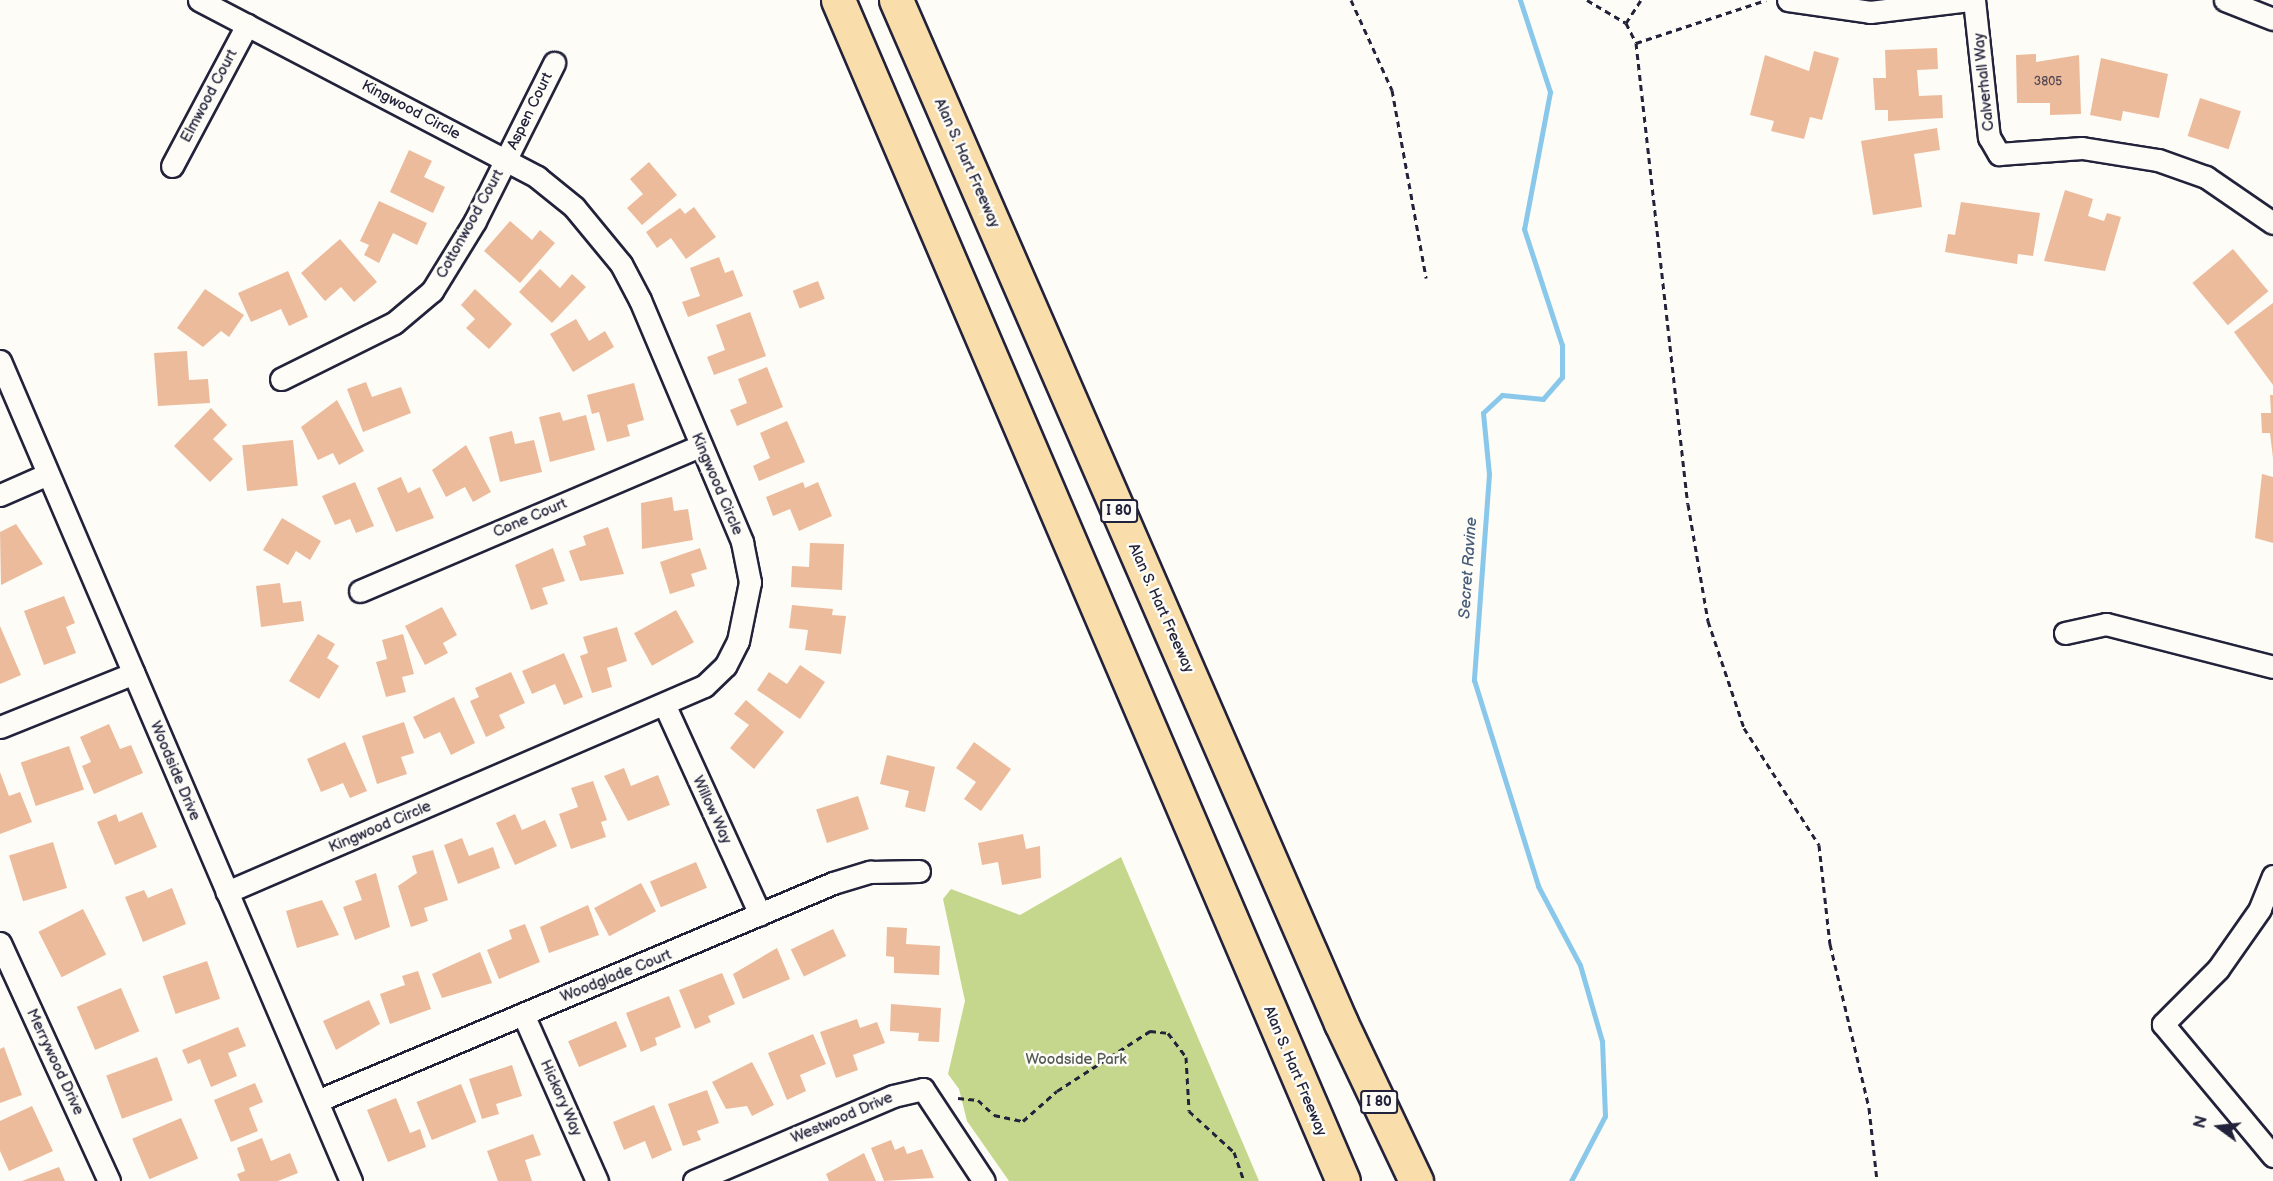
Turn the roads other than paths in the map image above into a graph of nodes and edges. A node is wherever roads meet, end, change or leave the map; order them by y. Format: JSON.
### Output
{"nodes":[{"id":1,"x":838,"y":0,"type":"edge"},
{"id":2,"x":896,"y":0,"type":"edge"},
{"id":3,"x":1788,"y":0,"type":"edge"},
{"id":4,"x":1969,"y":0,"type":"edge"},
{"id":5,"x":1974,"y":0,"type":"edge"},
{"id":6,"x":2225,"y":0,"type":"edge"},
{"id":7,"x":207,"y":2,"type":"edge"},
{"id":8,"x":2273,"y":19,"type":"edge"},
{"id":9,"x":247,"y":25,"type":"junction"},
{"id":10,"x":554,"y":63,"type":"dead end"},
{"id":11,"x":506,"y":160,"type":"junction"},
{"id":12,"x":172,"y":166,"type":"dead end"},
{"id":13,"x":2273,"y":223,"type":"edge"},
{"id":14,"x":0,"y":361,"type":"edge"},
{"id":15,"x":281,"y":379,"type":"dead end"},
{"id":16,"x":700,"y":446,"type":"junction"},
{"id":17,"x":48,"y":474,"type":"junction"},
{"id":18,"x":0,"y":495,"type":"edge"},
{"id":19,"x":360,"y":591,"type":"dead end"},
{"id":20,"x":2065,"y":633,"type":"dead end"},
{"id":21,"x":2273,"y":667,"type":"edge"},
{"id":22,"x":134,"y":673,"type":"junction"},
{"id":23,"x":665,"y":706,"type":"junction"},
{"id":24,"x":0,"y":727,"type":"edge"},
{"id":25,"x":919,"y":871,"type":"dead end"},
{"id":26,"x":2273,"y":876,"type":"edge"},
{"id":27,"x":227,"y":892,"type":"junction"},
{"id":28,"x":760,"y":914,"type":"junction"},
{"id":29,"x":0,"y":943,"type":"edge"},
{"id":30,"x":524,"y":1014,"type":"junction"},
{"id":31,"x":317,"y":1101,"type":"junction"},
{"id":32,"x":2273,"y":1156,"type":"edge"},
{"id":33,"x":109,"y":1181,"type":"edge"},
{"id":34,"x":351,"y":1181,"type":"edge"},
{"id":35,"x":597,"y":1181,"type":"edge"},
{"id":36,"x":694,"y":1181,"type":"edge"},
{"id":37,"x":984,"y":1181,"type":"edge"},
{"id":38,"x":1342,"y":1181,"type":"edge"},
{"id":39,"x":1416,"y":1181,"type":"edge"}],
"edges":[{"from":1,"to":38,"type":"highway","name":"Alan S. Hart Freeway"},
{"from":2,"to":39,"type":"highway","name":"Alan S. Hart Freeway","number":"I 80"},
{"from":3,"to":4,"type":"street"},
{"from":5,"to":13,"type":"street","name":"Calverhall Way"},
{"from":6,"to":8,"type":"street"},
{"from":7,"to":9,"type":"street","name":"Kingwood Circle"},
{"from":9,"to":11,"type":"street","name":"Kingwood Circle"},
{"from":9,"to":12,"type":"street","name":"Elmwood Court"},
{"from":10,"to":11,"type":"street","name":"Aspen Court"},
{"from":11,"to":15,"type":"street","name":"Cottonwood Court"},
{"from":11,"to":16,"type":"street","name":"Kingwood Circle"},
{"from":14,"to":17,"type":"street","name":"Woodside Drive"},
{"from":16,"to":19,"type":"street","name":"Cone Court"},
{"from":16,"to":23,"type":"street","name":"Kingwood Circle"},
{"from":17,"to":18,"type":"street"},
{"from":17,"to":22,"type":"street","name":"Woodside Drive"},
{"from":20,"to":21,"type":"street"},
{"from":22,"to":24,"type":"street"},
{"from":22,"to":27,"type":"street","name":"Woodside Drive"},
{"from":23,"to":27,"type":"street","name":"Kingwood Circle"},
{"from":23,"to":28,"type":"street","name":"Willow Way"},
{"from":25,"to":28,"type":"street","name":"Woodglade Court"},
{"from":26,"to":32,"type":"street"},
{"from":27,"to":31,"type":"street","name":"Woodside Drive"},
{"from":28,"to":30,"type":"street","name":"Woodglade Court"},
{"from":29,"to":33,"type":"street","name":"Merrywood Drive"},
{"from":30,"to":31,"type":"street","name":"Woodglade Court"},
{"from":30,"to":35,"type":"street","name":"Hickory Way"},
{"from":31,"to":34,"type":"street","name":"Woodside Drive"},
{"from":36,"to":37,"type":"street","name":"Westwood Drive"}]}
